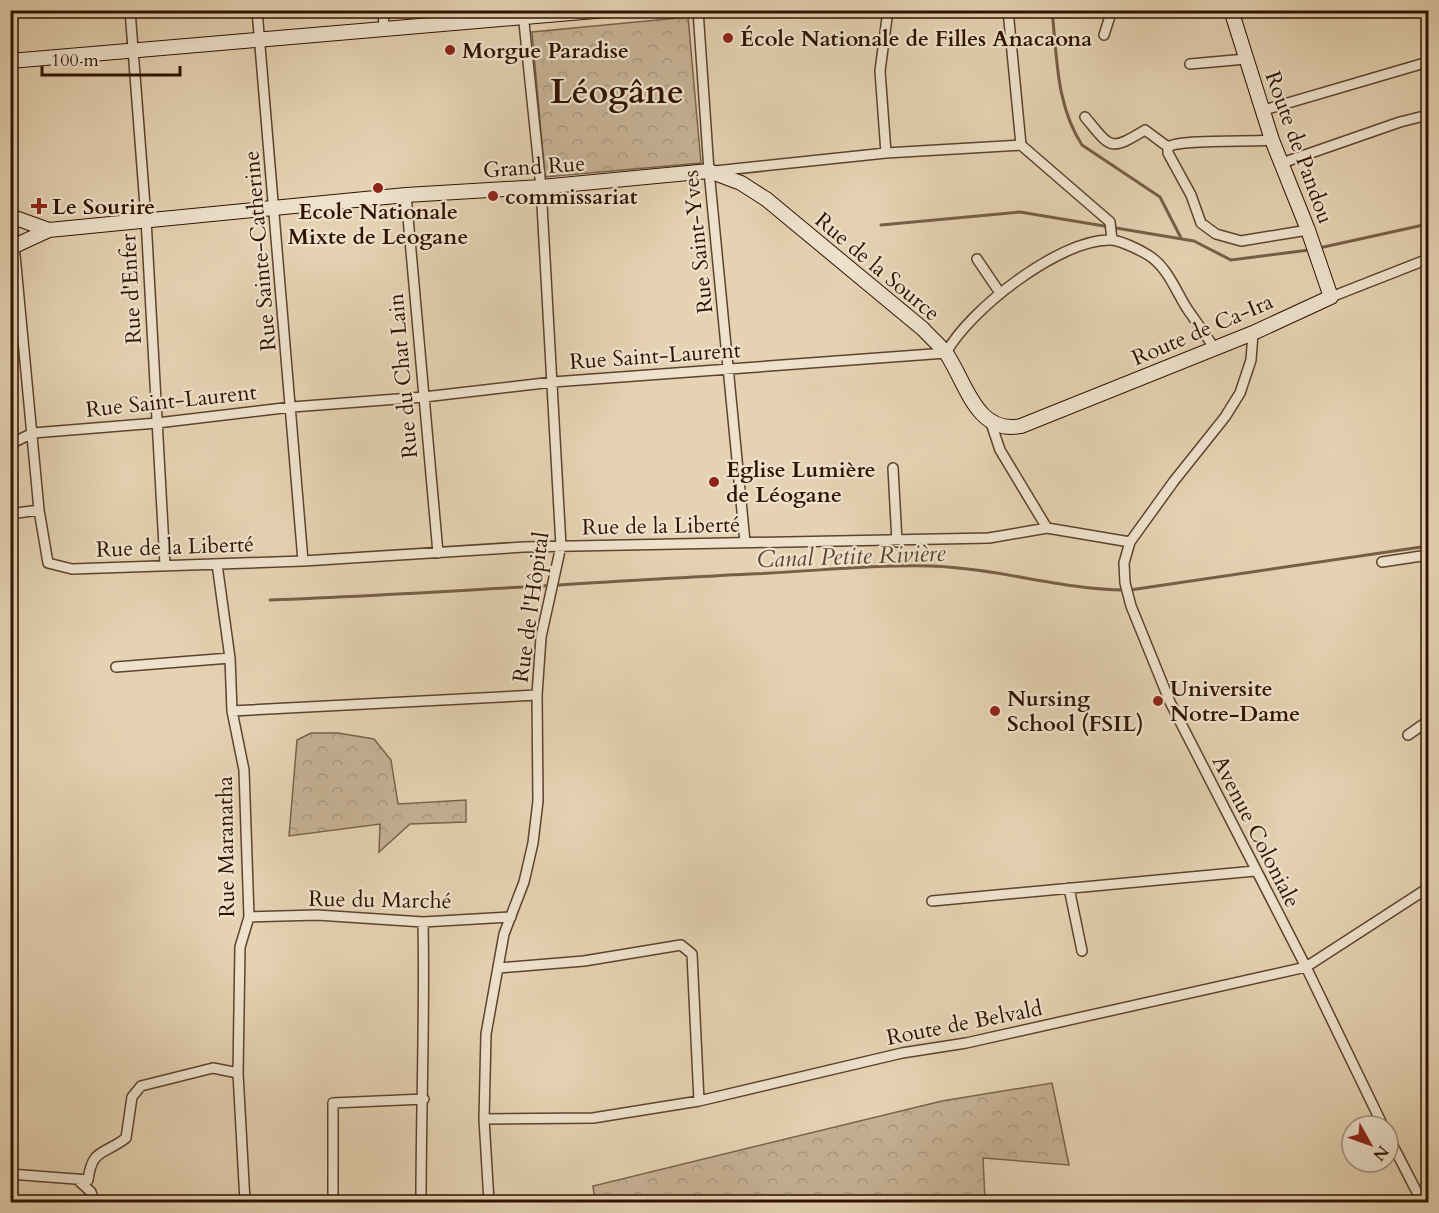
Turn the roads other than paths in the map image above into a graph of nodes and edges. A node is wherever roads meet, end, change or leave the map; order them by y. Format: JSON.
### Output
{"nodes":[{"id":1,"x":130,"y":10,"type":"edge"},
{"id":2,"x":257,"y":10,"type":"edge"},
{"id":3,"x":383,"y":10,"type":"edge"},
{"id":4,"x":606,"y":10,"type":"edge"},
{"id":5,"x":698,"y":10,"type":"edge"},
{"id":6,"x":888,"y":10,"type":"edge"},
{"id":7,"x":1008,"y":10,"type":"edge"},
{"id":8,"x":1112,"y":10,"type":"edge"},
{"id":9,"x":1254,"y":10,"type":"edge"},
{"id":10,"x":1232,"y":12,"type":"edge"},
{"id":11,"x":523,"y":14,"type":"edge"},
{"id":12,"x":384,"y":29,"type":"junction"},
{"id":13,"x":1104,"y":35,"type":"dead end"},
{"id":14,"x":260,"y":39,"type":"junction"},
{"id":15,"x":133,"y":50,"type":"junction"},
{"id":16,"x":1246,"y":59,"type":"junction"},
{"id":17,"x":10,"y":62,"type":"edge"},
{"id":18,"x":1428,"y":62,"type":"edge"},
{"id":19,"x":1190,"y":64,"type":"dead end"},
{"id":20,"x":1264,"y":111,"type":"junction"},
{"id":21,"x":1428,"y":115,"type":"edge"},
{"id":22,"x":1086,"y":117,"type":"dead end"},
{"id":23,"x":1272,"y":140,"type":"junction"},
{"id":24,"x":1021,"y":145,"type":"junction"},
{"id":25,"x":1168,"y":147,"type":"junction"},
{"id":26,"x":886,"y":153,"type":"junction"},
{"id":27,"x":1282,"y":163,"type":"junction"},
{"id":28,"x":709,"y":171,"type":"junction"},
{"id":29,"x":541,"y":187,"type":"junction"},
{"id":30,"x":406,"y":195,"type":"junction"},
{"id":31,"x":10,"y":201,"type":"edge"},
{"id":32,"x":274,"y":209,"type":"junction"},
{"id":33,"x":11,"y":216,"type":"edge"},
{"id":34,"x":146,"y":219,"type":"junction"},
{"id":35,"x":49,"y":230,"type":"junction"},
{"id":36,"x":1308,"y":230,"type":"junction"},
{"id":37,"x":1112,"y":240,"type":"junction"},
{"id":38,"x":13,"y":248,"type":"edge"},
{"id":39,"x":976,"y":259,"type":"dead end"},
{"id":40,"x":1428,"y":259,"type":"edge"},
{"id":41,"x":1000,"y":293,"type":"junction"},
{"id":42,"x":1331,"y":297,"type":"junction"},
{"id":43,"x":1253,"y":333,"type":"junction"},
{"id":44,"x":1214,"y":348,"type":"junction"},
{"id":45,"x":945,"y":353,"type":"junction"},
{"id":46,"x":730,"y":369,"type":"junction"},
{"id":47,"x":554,"y":382,"type":"junction"},
{"id":48,"x":424,"y":397,"type":"junction"},
{"id":49,"x":292,"y":407,"type":"junction"},
{"id":50,"x":157,"y":423,"type":"junction"},
{"id":51,"x":991,"y":423,"type":"junction"},
{"id":52,"x":33,"y":433,"type":"junction"},
{"id":53,"x":10,"y":444,"type":"edge"},
{"id":54,"x":893,"y":468,"type":"dead end"},
{"id":55,"x":39,"y":510,"type":"junction"},
{"id":56,"x":10,"y":514,"type":"edge"},
{"id":57,"x":1047,"y":528,"type":"junction"},
{"id":58,"x":745,"y":542,"type":"junction"},
{"id":59,"x":897,"y":542,"type":"junction"},
{"id":60,"x":1130,"y":542,"type":"junction"},
{"id":61,"x":561,"y":546,"type":"junction"},
{"id":62,"x":438,"y":553,"type":"junction"},
{"id":63,"x":1428,"y":555,"type":"edge"},
{"id":64,"x":303,"y":561,"type":"junction"},
{"id":65,"x":1382,"y":562,"type":"dead end"},
{"id":66,"x":217,"y":564,"type":"junction"},
{"id":67,"x":165,"y":565,"type":"junction"},
{"id":68,"x":230,"y":658,"type":"junction"},
{"id":69,"x":116,"y":667,"type":"dead end"},
{"id":70,"x":537,"y":695,"type":"junction"},
{"id":71,"x":232,"y":711,"type":"junction"},
{"id":72,"x":1428,"y":721,"type":"edge"},
{"id":73,"x":1408,"y":735,"type":"dead end"},
{"id":74,"x":1255,"y":871,"type":"junction"},
{"id":75,"x":1069,"y":888,"type":"junction"},
{"id":76,"x":1428,"y":888,"type":"edge"},
{"id":77,"x":932,"y":901,"type":"dead end"},
{"id":78,"x":249,"y":917,"type":"junction"},
{"id":79,"x":511,"y":917,"type":"junction"},
{"id":80,"x":423,"y":922,"type":"junction"},
{"id":81,"x":1082,"y":951,"type":"dead end"},
{"id":82,"x":1306,"y":967,"type":"junction"},
{"id":83,"x":499,"y":968,"type":"junction"},
{"id":84,"x":238,"y":1073,"type":"junction"},
{"id":85,"x":424,"y":1099,"type":"junction"},
{"id":86,"x":699,"y":1101,"type":"junction"},
{"id":87,"x":1377,"y":1114,"type":"edge"},
{"id":88,"x":484,"y":1119,"type":"junction"},
{"id":89,"x":1400,"y":1160,"type":"edge"},
{"id":90,"x":10,"y":1174,"type":"edge"},
{"id":91,"x":77,"y":1179,"type":"junction"},
{"id":92,"x":94,"y":1203,"type":"edge"},
{"id":93,"x":245,"y":1203,"type":"edge"},
{"id":94,"x":333,"y":1203,"type":"edge"},
{"id":95,"x":421,"y":1203,"type":"edge"},
{"id":96,"x":489,"y":1203,"type":"edge"},
{"id":97,"x":1422,"y":1203,"type":"edge"}],
"edges":[{"from":1,"to":15,"type":"street","name":"Rue d'Enfer"},
{"from":2,"to":14,"type":"street","name":"Rue Sainte-Catherine"},
{"from":3,"to":12,"type":"street"},
{"from":4,"to":11,"type":"street"},
{"from":5,"to":28,"type":"street","name":"Rue Saint-Yves"},
{"from":6,"to":26,"type":"street"},
{"from":7,"to":24,"type":"street"},
{"from":8,"to":13,"type":"street"},
{"from":9,"to":10,"type":"street"},
{"from":10,"to":16,"type":"street","name":"Route de Pandou"},
{"from":11,"to":12,"type":"street"},
{"from":11,"to":29,"type":"street","name":"Rue de l'Hôpital"},
{"from":12,"to":14,"type":"street"},
{"from":14,"to":15,"type":"street"},
{"from":14,"to":32,"type":"street","name":"Rue Sainte-Catherine"},
{"from":15,"to":17,"type":"street"},
{"from":15,"to":34,"type":"street","name":"Rue d'Enfer"},
{"from":16,"to":19,"type":"street"},
{"from":16,"to":20,"type":"street","name":"Route de Pandou"},
{"from":18,"to":20,"type":"street"},
{"from":20,"to":23,"type":"street","name":"Route de Pandou"},
{"from":21,"to":27,"type":"street"},
{"from":22,"to":25,"type":"street"},
{"from":23,"to":25,"type":"street"},
{"from":23,"to":27,"type":"street","name":"Route de Pandou"},
{"from":24,"to":26,"type":"street","name":"Grand Rue"},
{"from":24,"to":37,"type":"street"},
{"from":25,"to":36,"type":"street"},
{"from":26,"to":28,"type":"street","name":"Grand Rue"},
{"from":27,"to":36,"type":"street","name":"Route de Pandou"},
{"from":28,"to":29,"type":"street","name":"Grand Rue"},
{"from":28,"to":45,"type":"street","name":"Rue de la Source"},
{"from":28,"to":46,"type":"street","name":"Rue Saint-Yves"},
{"from":29,"to":30,"type":"street","name":"Grand Rue"},
{"from":29,"to":47,"type":"street","name":"Rue de l'Hôpital"},
{"from":30,"to":32,"type":"street","name":"Grand Rue"},
{"from":30,"to":48,"type":"street","name":"Rue du Chat Lain"},
{"from":31,"to":33,"type":"street"},
{"from":32,"to":34,"type":"street","name":"Grand Rue"},
{"from":32,"to":49,"type":"street","name":"Rue Sainte-Catherine"},
{"from":33,"to":35,"type":"street","name":"Grand Rue"},
{"from":33,"to":38,"type":"street"},
{"from":34,"to":35,"type":"street","name":"Grand Rue"},
{"from":34,"to":50,"type":"street","name":"Rue d'Enfer"},
{"from":35,"to":38,"type":"street","name":"Grand Rue"},
{"from":36,"to":42,"type":"street","name":"Route de Pandou"},
{"from":37,"to":41,"type":"street"},
{"from":37,"to":44,"type":"street"},
{"from":38,"to":52,"type":"street"},
{"from":39,"to":41,"type":"street"},
{"from":40,"to":42,"type":"street","name":"Route de Ca-Ira"},
{"from":41,"to":45,"type":"street"},
{"from":42,"to":43,"type":"street","name":"Route de Ca-Ira"},
{"from":43,"to":44,"type":"street","name":"Route de Ca-Ira"},
{"from":43,"to":60,"type":"street","name":"Avenue Coloniale"},
{"from":44,"to":51,"type":"street","name":"Route de Ca-Ira"},
{"from":45,"to":46,"type":"street","name":"Rue Saint-Laurent"},
{"from":45,"to":51,"type":"street","name":"Rue de la Source"},
{"from":46,"to":47,"type":"street","name":"Rue Saint-Laurent"},
{"from":46,"to":58,"type":"street","name":"Rue Saint-Yves"},
{"from":47,"to":48,"type":"street","name":"Rue Saint-Laurent"},
{"from":47,"to":61,"type":"street","name":"Rue de l'Hôpital"},
{"from":48,"to":49,"type":"street","name":"Rue Saint-Laurent"},
{"from":48,"to":62,"type":"street","name":"Rue du Chat Lain"},
{"from":49,"to":50,"type":"street","name":"Rue Saint-Laurent"},
{"from":49,"to":64,"type":"street","name":"Rue Sainte-Catherine"},
{"from":50,"to":52,"type":"street","name":"Rue Saint-Laurent"},
{"from":50,"to":67,"type":"street","name":"Rue d'Enfer"},
{"from":51,"to":57,"type":"street"},
{"from":52,"to":53,"type":"street","name":"Rue Saint-Laurent"},
{"from":52,"to":55,"type":"street"},
{"from":54,"to":59,"type":"street"},
{"from":55,"to":56,"type":"street"},
{"from":55,"to":67,"type":"street","name":"Rue de la Liberté"},
{"from":57,"to":59,"type":"street","name":"Rue de la Liberté"},
{"from":57,"to":60,"type":"street","name":"Rue de la Liberté"},
{"from":58,"to":59,"type":"street","name":"Rue de la Liberté"},
{"from":58,"to":61,"type":"street","name":"Rue de la Liberté"},
{"from":60,"to":74,"type":"street","name":"Avenue Coloniale"},
{"from":61,"to":62,"type":"street","name":"Rue de la Liberté"},
{"from":61,"to":70,"type":"street","name":"Rue de l'Hôpital"},
{"from":62,"to":64,"type":"street","name":"Rue de la Liberté"},
{"from":63,"to":65,"type":"street"},
{"from":64,"to":66,"type":"street","name":"Rue de la Liberté"},
{"from":66,"to":67,"type":"street","name":"Rue de la Liberté"},
{"from":66,"to":68,"type":"street","name":"Rue Maranatha"},
{"from":68,"to":69,"type":"street"},
{"from":68,"to":71,"type":"street","name":"Rue Maranatha"},
{"from":70,"to":71,"type":"street"},
{"from":70,"to":79,"type":"street","name":"Rue de l'Hôpital"},
{"from":71,"to":78,"type":"street","name":"Rue Maranatha"},
{"from":72,"to":73,"type":"street"},
{"from":74,"to":75,"type":"street"},
{"from":74,"to":82,"type":"street","name":"Avenue Coloniale"},
{"from":75,"to":77,"type":"street"},
{"from":75,"to":81,"type":"street"},
{"from":76,"to":82,"type":"street","name":"Route de Belvald"},
{"from":78,"to":80,"type":"street","name":"Rue du Marché"},
{"from":78,"to":84,"type":"street","name":"Rue Maranatha"},
{"from":79,"to":80,"type":"street","name":"Rue du Marché"},
{"from":79,"to":83,"type":"street","name":"Rue de l'Hôpital"},
{"from":80,"to":85,"type":"street"},
{"from":82,"to":86,"type":"street","name":"Route de Belvald"},
{"from":82,"to":87,"type":"street","name":"Avenue Coloniale"},
{"from":83,"to":86,"type":"street"},
{"from":83,"to":88,"type":"street","name":"Rue de l'Hôpital"},
{"from":84,"to":91,"type":"street"},
{"from":84,"to":93,"type":"street","name":"Rue Maranatha"},
{"from":85,"to":94,"type":"street"},
{"from":85,"to":95,"type":"street"},
{"from":86,"to":88,"type":"street","name":"Route de Belvald"},
{"from":88,"to":96,"type":"street","name":"Rue de l'Hôpital"},
{"from":89,"to":97,"type":"street"},
{"from":90,"to":91,"type":"street"},
{"from":91,"to":92,"type":"street"}]}
